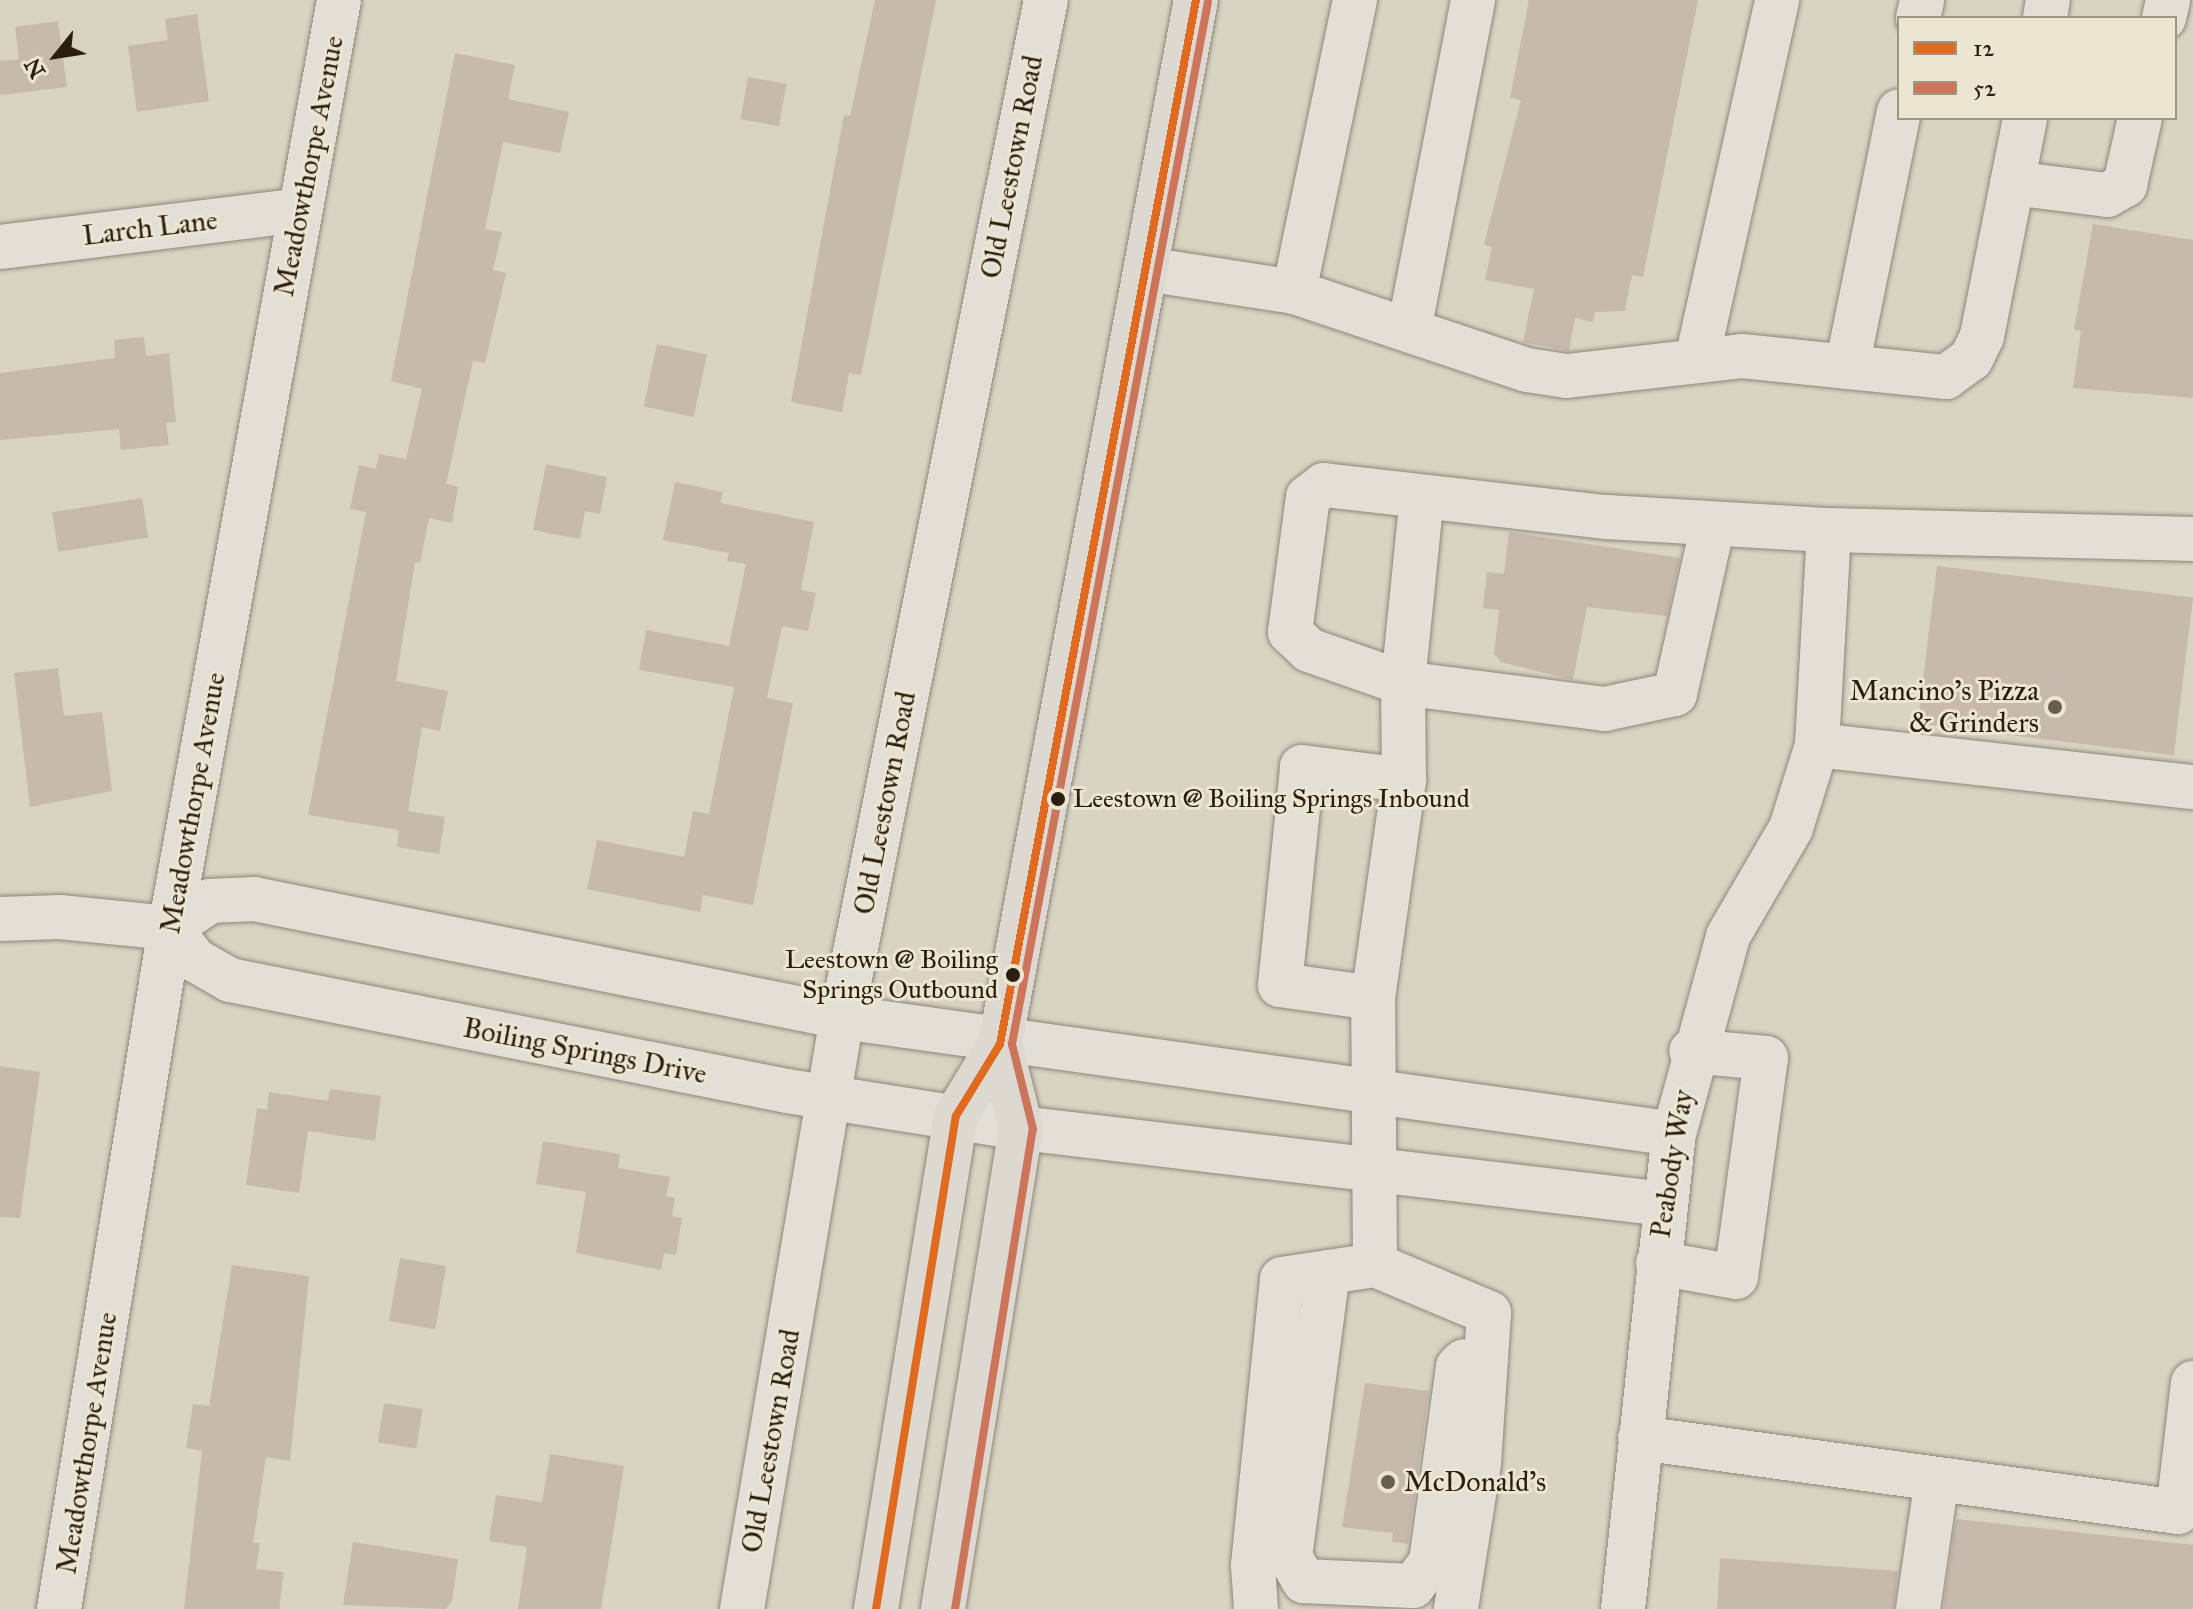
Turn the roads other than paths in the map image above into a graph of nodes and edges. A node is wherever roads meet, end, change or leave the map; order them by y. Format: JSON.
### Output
{"nodes":[{"id":1,"x":339,"y":0,"type":"edge"},
{"id":2,"x":1046,"y":0,"type":"edge"},
{"id":3,"x":1196,"y":0,"type":"edge"},
{"id":4,"x":1355,"y":0,"type":"edge"},
{"id":5,"x":1473,"y":0,"type":"edge"},
{"id":6,"x":1777,"y":0,"type":"edge"},
{"id":7,"x":1897,"y":120,"type":"edge"},
{"id":8,"x":2025,"y":120,"type":"edge"},
{"id":9,"x":2140,"y":120,"type":"edge"},
{"id":10,"x":2012,"y":183,"type":"junction"},
{"id":11,"x":300,"y":210,"type":"junction"},
{"id":12,"x":0,"y":247,"type":"edge"},
{"id":13,"x":1146,"y":269,"type":"junction"},
{"id":14,"x":1294,"y":292,"type":"junction"},
{"id":15,"x":1409,"y":330,"type":"junction"},
{"id":16,"x":1697,"y":359,"type":"junction"},
{"id":17,"x":1847,"y":367,"type":"junction"},
{"id":18,"x":1422,"y":497,"type":"junction"},
{"id":19,"x":1713,"y":524,"type":"junction"},
{"id":20,"x":1829,"y":530,"type":"junction"},
{"id":21,"x":2193,"y":539,"type":"edge"},
{"id":22,"x":1403,"y":683,"type":"junction"},
{"id":23,"x":1817,"y":745,"type":"junction"},
{"id":24,"x":1404,"y":780,"type":"junction"},
{"id":25,"x":2193,"y":787,"type":"edge"},
{"id":26,"x":0,"y":919,"type":"edge"},
{"id":27,"x":170,"y":928,"type":"junction"},
{"id":28,"x":1373,"y":998,"type":"junction"},
{"id":29,"x":842,"y":1017,"type":"junction"},
{"id":30,"x":1000,"y":1044,"type":"junction"},
{"id":31,"x":1691,"y":1051,"type":"junction"},
{"id":32,"x":1377,"y":1090,"type":"junction"},
{"id":33,"x":829,"y":1096,"type":"junction"},
{"id":34,"x":956,"y":1116,"type":"junction"},
{"id":35,"x":1021,"y":1128,"type":"junction"},
{"id":36,"x":1674,"y":1134,"type":"junction"},
{"id":37,"x":1371,"y":1170,"type":"junction"},
{"id":38,"x":1664,"y":1204,"type":"junction"},
{"id":39,"x":1658,"y":1263,"type":"junction"},
{"id":40,"x":1375,"y":1265,"type":"junction"},
{"id":41,"x":1328,"y":1272,"type":"junction"},
{"id":42,"x":1487,"y":1341,"type":"junction"},
{"id":43,"x":2193,"y":1383,"type":"edge"},
{"id":44,"x":1640,"y":1438,"type":"junction"},
{"id":45,"x":1937,"y":1479,"type":"junction"},
{"id":46,"x":1312,"y":1595,"type":"edge"},
{"id":47,"x":1404,"y":1598,"type":"edge"},
{"id":48,"x":59,"y":1609,"type":"edge"},
{"id":49,"x":742,"y":1609,"type":"edge"},
{"id":50,"x":876,"y":1609,"type":"edge"},
{"id":51,"x":943,"y":1609,"type":"edge"},
{"id":52,"x":1256,"y":1609,"type":"edge"},
{"id":53,"x":1456,"y":1609,"type":"edge"},
{"id":54,"x":1623,"y":1609,"type":"edge"},
{"id":55,"x":1918,"y":1609,"type":"edge"}],
"edges":[{"from":1,"to":11,"type":"street","name":"Meadowthorpe Avenue"},
{"from":2,"to":29,"type":"street","name":"Old Leestown Road"},
{"from":3,"to":13,"type":"main road"},
{"from":4,"to":14,"type":"street"},
{"from":5,"to":15,"type":"street"},
{"from":6,"to":16,"type":"street"},
{"from":7,"to":17,"type":"street"},
{"from":8,"to":10,"type":"street"},
{"from":9,"to":10,"type":"street"},
{"from":10,"to":17,"type":"street"},
{"from":11,"to":12,"type":"street","name":"Larch Lane"},
{"from":11,"to":27,"type":"street","name":"Meadowthorpe Avenue"},
{"from":13,"to":14,"type":"street"},
{"from":13,"to":30,"type":"main road"},
{"from":14,"to":15,"type":"street"},
{"from":15,"to":16,"type":"street"},
{"from":16,"to":17,"type":"street"},
{"from":18,"to":19,"type":"street"},
{"from":18,"to":22,"type":"street"},
{"from":18,"to":22,"type":"street"},
{"from":19,"to":20,"type":"street"},
{"from":19,"to":22,"type":"street"},
{"from":20,"to":21,"type":"street"},
{"from":20,"to":23,"type":"street","name":"Peabody Way"},
{"from":22,"to":24,"type":"street"},
{"from":23,"to":25,"type":"street"},
{"from":23,"to":31,"type":"street","name":"Peabody Way"},
{"from":24,"to":28,"type":"street"},
{"from":24,"to":28,"type":"street"},
{"from":26,"to":27,"type":"street"},
{"from":27,"to":29,"type":"street"},
{"from":27,"to":33,"type":"street","name":"Boiling Springs Drive"},
{"from":27,"to":48,"type":"street","name":"Meadowthorpe Avenue"},
{"from":28,"to":32,"type":"street"},
{"from":29,"to":30,"type":"street"},
{"from":29,"to":33,"type":"street","name":"Old Leestown Road"},
{"from":30,"to":32,"type":"street"},
{"from":30,"to":34,"type":"main road"},
{"from":30,"to":35,"type":"main road"},
{"from":31,"to":36,"type":"street","name":"Peabody Way"},
{"from":31,"to":39,"type":"street"},
{"from":32,"to":36,"type":"street"},
{"from":32,"to":37,"type":"street"},
{"from":33,"to":34,"type":"street","name":"Boiling Springs Drive"},
{"from":33,"to":49,"type":"street","name":"Old Leestown Road"},
{"from":34,"to":35,"type":"street","name":"Boiling Springs Drive"},
{"from":34,"to":50,"type":"main road"},
{"from":35,"to":37,"type":"street","name":"Boiling Springs Drive"},
{"from":35,"to":51,"type":"main road"},
{"from":36,"to":38,"type":"street","name":"Peabody Way"},
{"from":37,"to":38,"type":"street","name":"Boiling Springs Drive"},
{"from":37,"to":40,"type":"street"},
{"from":38,"to":39,"type":"street","name":"Peabody Way"},
{"from":39,"to":44,"type":"street","name":"Peabody Way"},
{"from":40,"to":41,"type":"street"},
{"from":40,"to":42,"type":"street"},
{"from":41,"to":46,"type":"street"},
{"from":41,"to":52,"type":"street"},
{"from":42,"to":47,"type":"street"},
{"from":42,"to":53,"type":"street"},
{"from":43,"to":45,"type":"street"},
{"from":44,"to":45,"type":"street"},
{"from":44,"to":54,"type":"street","name":"Peabody Way"},
{"from":45,"to":55,"type":"street"},
{"from":46,"to":47,"type":"street"}]}
